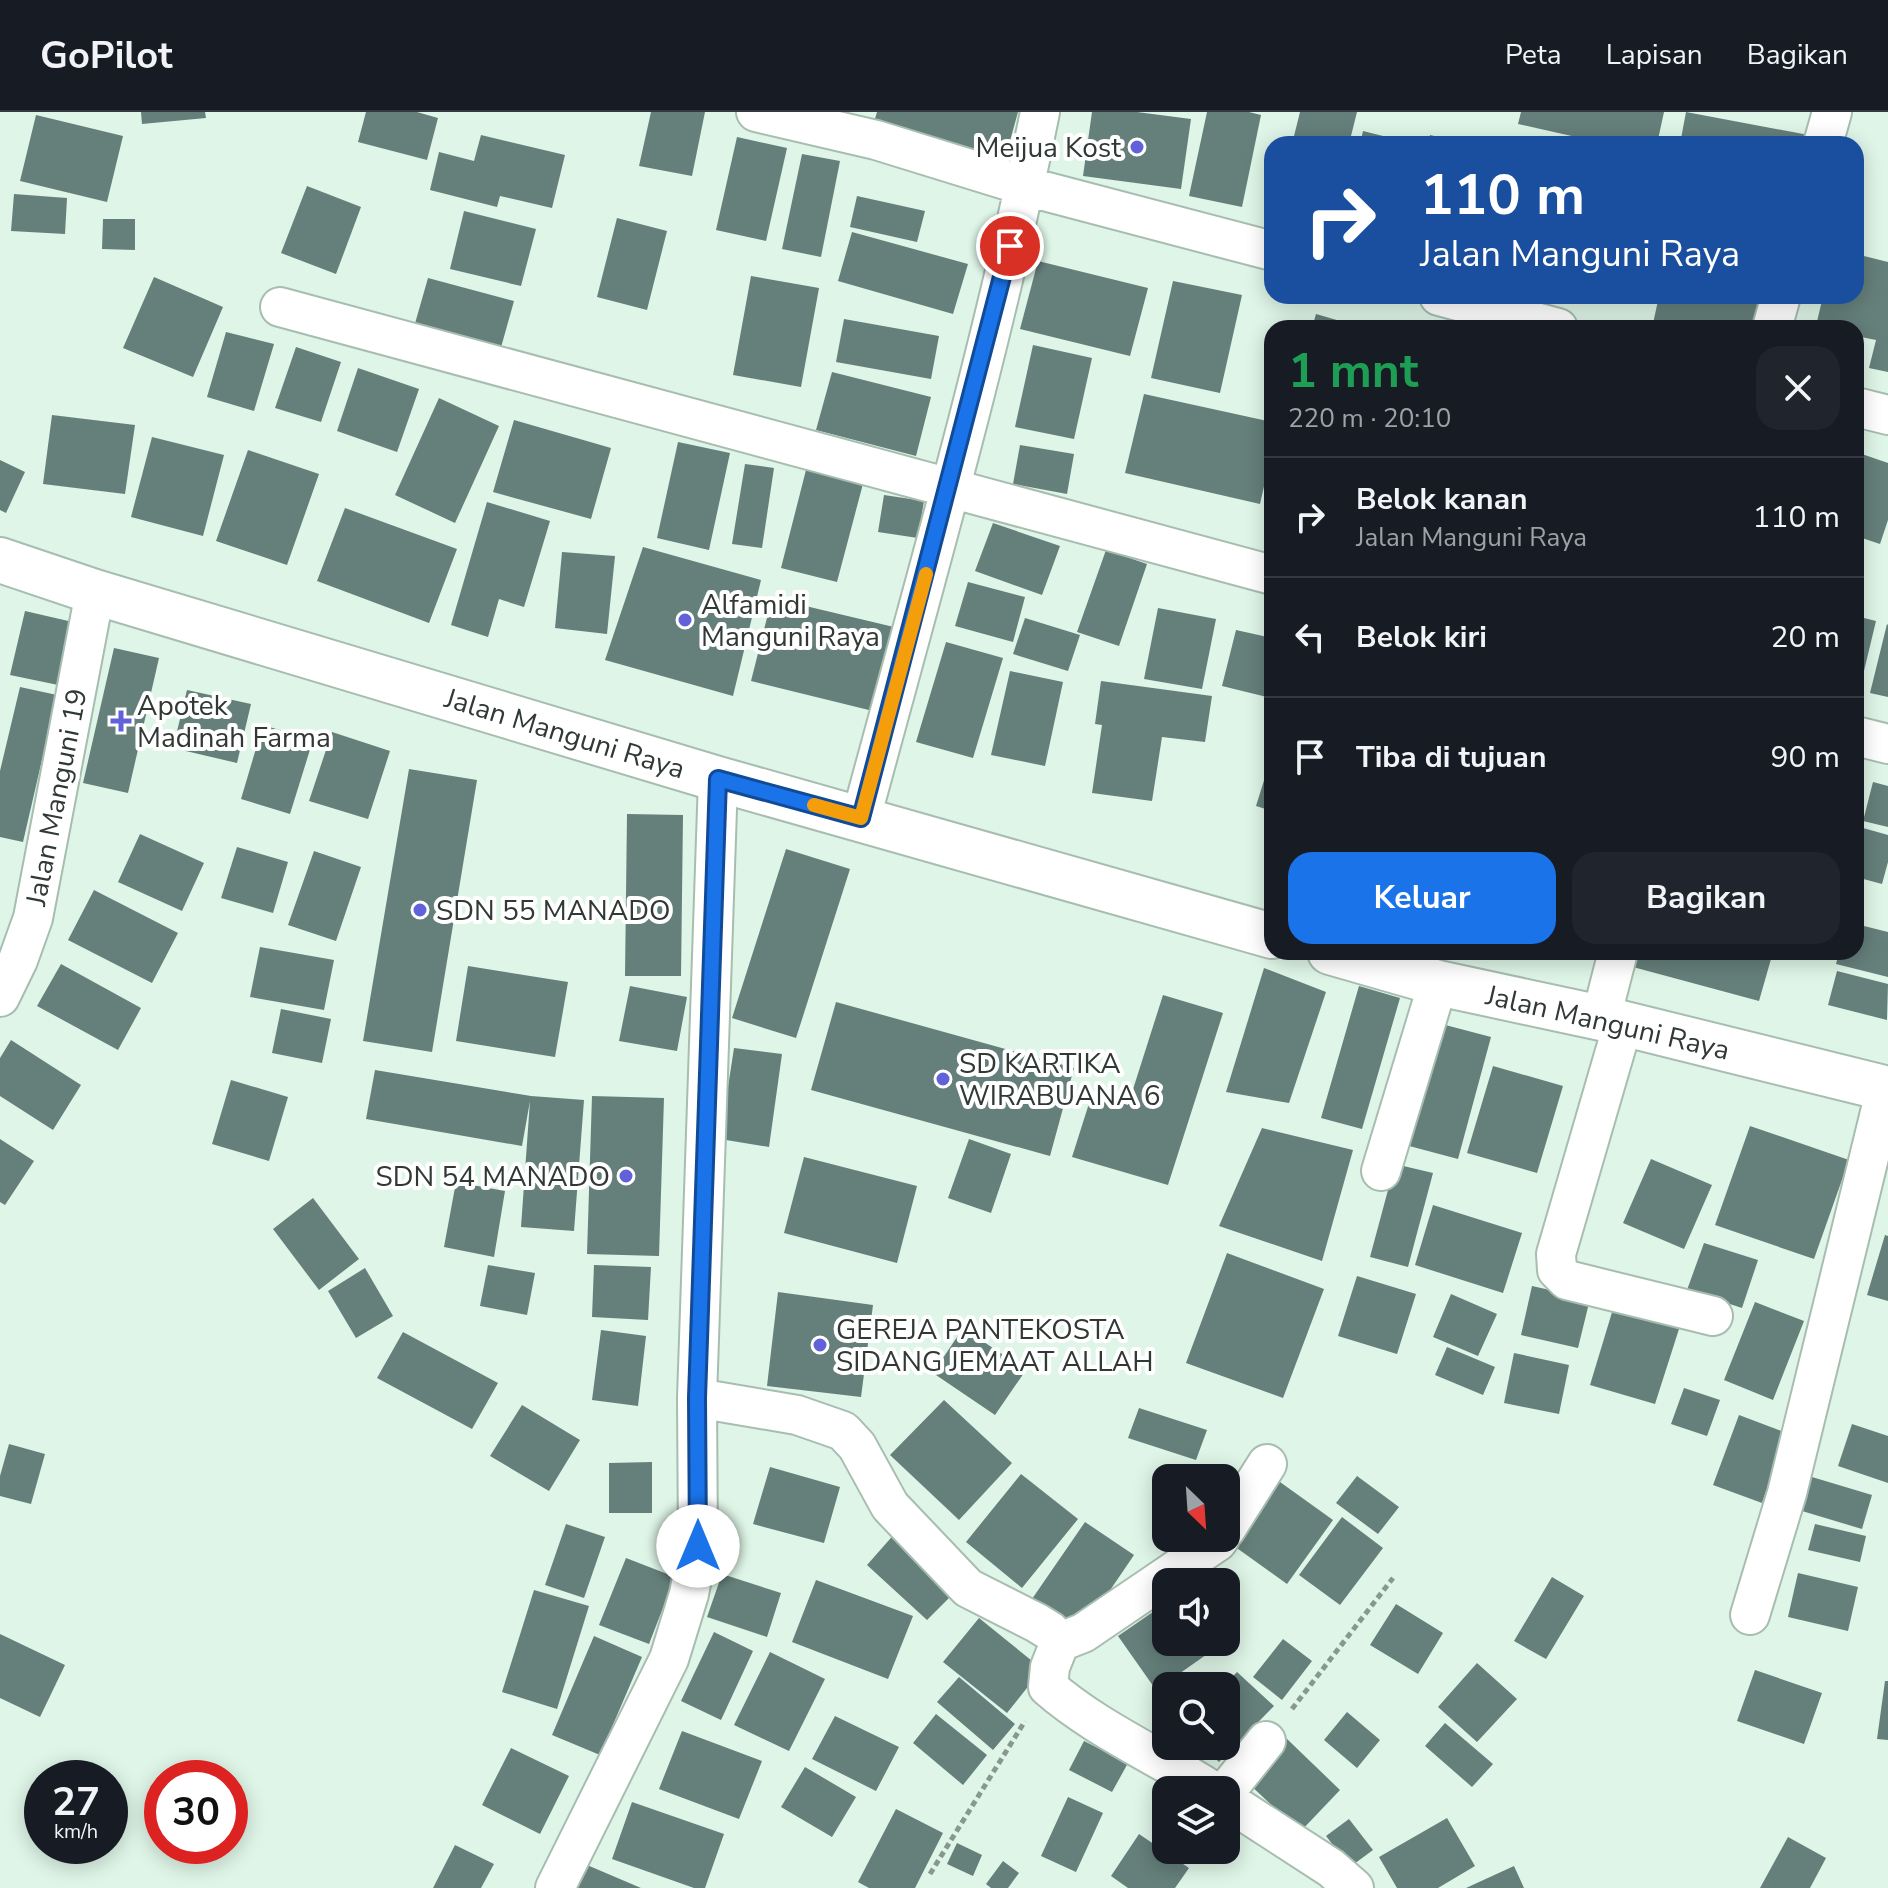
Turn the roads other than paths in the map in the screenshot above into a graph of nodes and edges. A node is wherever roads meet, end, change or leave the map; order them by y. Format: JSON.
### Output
{"nodes":[{"id":1,"x":756,"y":112,"type":"edge"},
{"id":2,"x":1040,"y":112,"type":"edge"},
{"id":3,"x":1832,"y":112,"type":"edge"},
{"id":4,"x":1825,"y":136,"type":"edge"},
{"id":5,"x":1025,"y":186,"type":"junction"},
{"id":6,"x":1264,"y":249,"type":"edge"},
{"id":7,"x":1469,"y":304,"type":"edge"},
{"id":8,"x":280,"y":307,"type":"dead end"},
{"id":9,"x":1528,"y":320,"type":"edge"},
{"id":10,"x":1864,"y":409,"type":"edge"},
{"id":11,"x":1888,"y":415,"type":"edge"},
{"id":12,"x":950,"y":486,"type":"junction"},
{"id":13,"x":0,"y":560,"type":"edge"},
{"id":14,"x":1264,"y":573,"type":"edge"},
{"id":15,"x":95,"y":592,"type":"junction"},
{"id":16,"x":1864,"y":738,"type":"edge"},
{"id":17,"x":1888,"y":744,"type":"edge"},
{"id":18,"x":718,"y":779,"type":"junction"},
{"id":19,"x":861,"y":818,"type":"junction"},
{"id":20,"x":1264,"y":934,"type":"edge"},
{"id":21,"x":1358,"y":960,"type":"edge"},
{"id":22,"x":1617,"y":960,"type":"edge"},
{"id":23,"x":1438,"y":983,"type":"junction"},
{"id":24,"x":0,"y":997,"type":"edge"},
{"id":25,"x":1612,"y":1021,"type":"junction"},
{"id":26,"x":1887,"y":1088,"type":"edge"},
{"id":27,"x":1381,"y":1171,"type":"dead end"},
{"id":28,"x":1713,"y":1316,"type":"dead end"},
{"id":29,"x":697,"y":1398,"type":"junction"},
{"id":30,"x":1267,"y":1464,"type":"dead end"},
{"id":31,"x":1240,"y":1507,"type":"edge"},
{"id":32,"x":1202,"y":1552,"type":"edge"},
{"id":33,"x":1750,"y":1615,"type":"dead end"},
{"id":34,"x":1060,"y":1642,"type":"junction"},
{"id":35,"x":1266,"y":1741,"type":"road end"},
{"id":36,"x":1189,"y":1776,"type":"edge"},
{"id":37,"x":1238,"y":1776,"type":"edge"},
{"id":38,"x":1240,"y":1809,"type":"edge"},
{"id":39,"x":555,"y":1888,"type":"edge"},
{"id":40,"x":1354,"y":1888,"type":"edge"}],
"edges":[{"from":1,"to":5,"type":"street"},
{"from":2,"to":5,"type":"street"},
{"from":3,"to":4,"type":"street"},
{"from":5,"to":6,"type":"street"},
{"from":5,"to":12,"type":"street"},
{"from":7,"to":9,"type":"street"},
{"from":8,"to":12,"type":"street"},
{"from":10,"to":11,"type":"street"},
{"from":12,"to":14,"type":"street"},
{"from":12,"to":19,"type":"street"},
{"from":13,"to":15,"type":"street","name":"Jalan Manguni Raya"},
{"from":15,"to":18,"type":"street","name":"Jalan Manguni Raya"},
{"from":15,"to":24,"type":"street","name":"Jalan Manguni 19"},
{"from":16,"to":17,"type":"street"},
{"from":18,"to":19,"type":"street","name":"Jalan Manguni Raya"},
{"from":18,"to":29,"type":"street"},
{"from":19,"to":20,"type":"street","name":"Jalan Manguni Raya"},
{"from":21,"to":23,"type":"street","name":"Jalan Manguni Raya"},
{"from":22,"to":25,"type":"street"},
{"from":23,"to":25,"type":"street","name":"Jalan Manguni Raya"},
{"from":23,"to":27,"type":"street"},
{"from":25,"to":26,"type":"street","name":"Jalan Manguni Raya"},
{"from":25,"to":28,"type":"street"},
{"from":26,"to":33,"type":"street"},
{"from":29,"to":34,"type":"street"},
{"from":29,"to":39,"type":"street"},
{"from":30,"to":31,"type":"street"},
{"from":32,"to":34,"type":"street"},
{"from":34,"to":36,"type":"street"},
{"from":35,"to":37,"type":"street"},
{"from":38,"to":40,"type":"street"}]}
